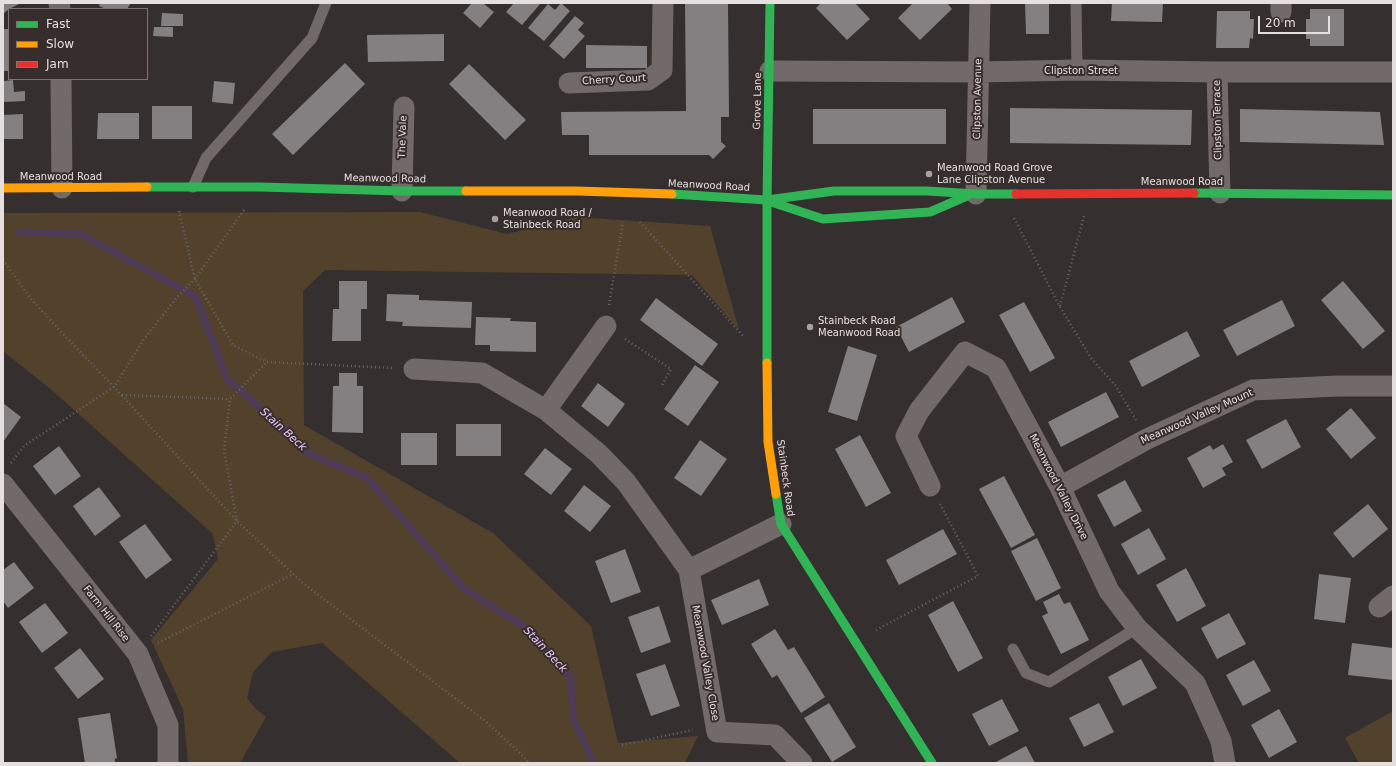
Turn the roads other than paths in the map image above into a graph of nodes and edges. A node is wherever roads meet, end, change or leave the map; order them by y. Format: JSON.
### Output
{"nodes":[{"id":1,"x":326,"y":3,"type":"edge"},
{"id":2,"x":663,"y":3,"type":"edge"},
{"id":3,"x":770,"y":3,"type":"edge"},
{"id":4,"x":980,"y":3,"type":"edge"},
{"id":5,"x":1076,"y":3,"type":"edge"},
{"id":6,"x":1077,"y":70,"type":"junction"},
{"id":7,"x":770,"y":71,"type":"junction"},
{"id":8,"x":978,"y":72,"type":"junction"},
{"id":9,"x":1217,"y":72,"type":"junction"},
{"id":10,"x":1393,"y":72,"type":"edge"},
{"id":11,"x":61,"y":80,"type":"edge"},
{"id":12,"x":568,"y":83,"type":"dead end"},
{"id":13,"x":404,"y":107,"type":"dead end"},
{"id":14,"x":193,"y":187,"type":"junction"},
{"id":15,"x":3,"y":188,"type":"edge"},
{"id":16,"x":62,"y":188,"type":"junction"},
{"id":17,"x":402,"y":191,"type":"junction"},
{"id":18,"x":1220,"y":193,"type":"junction"},
{"id":19,"x":974,"y":194,"type":"junction"},
{"id":20,"x":1393,"y":195,"type":"edge"},
{"id":21,"x":767,"y":200,"type":"junction"},
{"id":22,"x":606,"y":326,"type":"road end"},
{"id":23,"x":414,"y":369,"type":"road end"},
{"id":24,"x":1393,"y":386,"type":"edge"},
{"id":25,"x":546,"y":410,"type":"junction"},
{"id":26,"x":5,"y":475,"type":"edge"},
{"id":27,"x":930,"y":486,"type":"road end"},
{"id":28,"x":1060,"y":487,"type":"junction"},
{"id":29,"x":781,"y":524,"type":"junction"},
{"id":30,"x":689,"y":570,"type":"junction"},
{"id":31,"x":1137,"y":628,"type":"junction"},
{"id":32,"x":1014,"y":649,"type":"dead end"},
{"id":33,"x":168,"y":763,"type":"edge"},
{"id":34,"x":802,"y":763,"type":"edge"},
{"id":35,"x":932,"y":763,"type":"edge"},
{"id":36,"x":1225,"y":763,"type":"edge"}],
"edges":[{"from":1,"to":14,"type":"lane"},
{"from":2,"to":12,"type":"street","name":"Cherry Court"},
{"from":3,"to":7,"type":"street","name":"Grove Lane"},
{"from":4,"to":8,"type":"street","name":"Clipston Avenue"},
{"from":5,"to":6,"type":"lane"},
{"from":6,"to":8,"type":"street","name":"Clipston Street"},
{"from":6,"to":9,"type":"street","name":"Clipston Street"},
{"from":7,"to":8,"type":"street","name":"Clipston Street"},
{"from":7,"to":21,"type":"street","name":"Grove Lane"},
{"from":8,"to":19,"type":"street","name":"Clipston Avenue"},
{"from":9,"to":10,"type":"street","name":"Clipston Street"},
{"from":9,"to":18,"type":"street","name":"Clipston Terrace"},
{"from":11,"to":16,"type":"street"},
{"from":13,"to":17,"type":"street","name":"The Vale"},
{"from":14,"to":16,"type":"street","name":"Meanwood Road"},
{"from":14,"to":17,"type":"street","name":"Meanwood Road"},
{"from":15,"to":16,"type":"street","name":"Meanwood Road"},
{"from":17,"to":21,"type":"street","name":"Meanwood Road"},
{"from":18,"to":19,"type":"street","name":"Meanwood Road"},
{"from":18,"to":20,"type":"street","name":"Meanwood Road"},
{"from":19,"to":21,"type":"street","name":"Meanwood Road"},
{"from":19,"to":21,"type":"street","name":"Meanwood Road"},
{"from":21,"to":29,"type":"street","name":"Stainbeck Road"},
{"from":22,"to":25,"type":"street"},
{"from":23,"to":25,"type":"street","name":"Meanwood Valley Close"},
{"from":24,"to":28,"type":"street","name":"Meanwood Valley Mount"},
{"from":25,"to":30,"type":"street","name":"Meanwood Valley Close"},
{"from":26,"to":33,"type":"street","name":"Farm Hill Rise"},
{"from":27,"to":28,"type":"street","name":"Meanwood Valley Drive"},
{"from":28,"to":31,"type":"street","name":"Meanwood Valley Drive"},
{"from":29,"to":30,"type":"street"},
{"from":29,"to":35,"type":"street","name":"Stainbeck Road"},
{"from":30,"to":34,"type":"street","name":"Meanwood Valley Close"},
{"from":31,"to":32,"type":"lane"},
{"from":31,"to":36,"type":"street","name":"Meanwood Valley Drive"}]}
